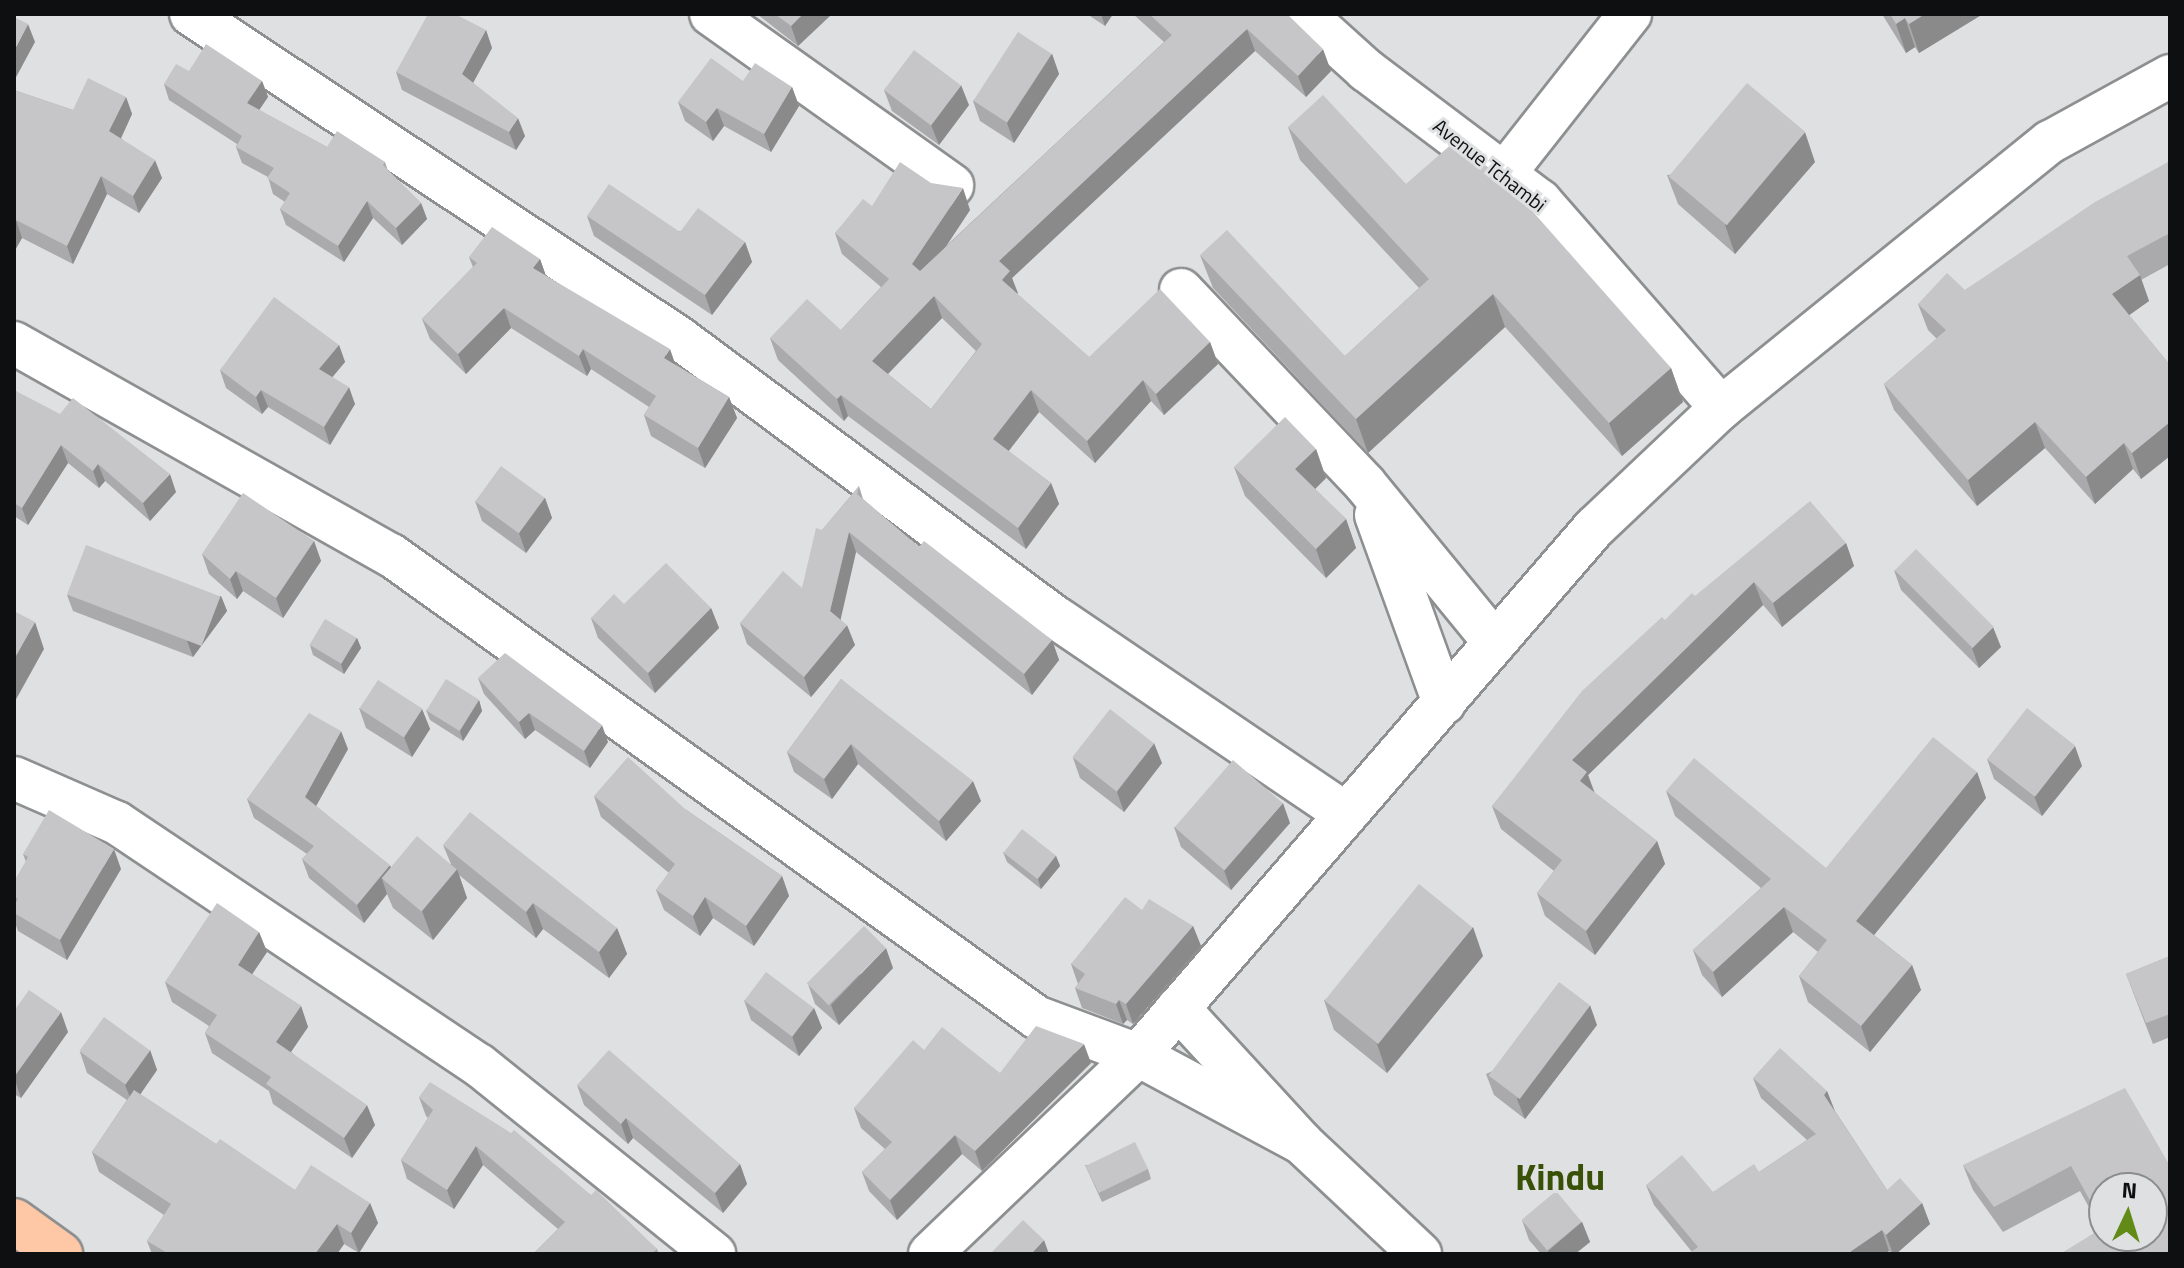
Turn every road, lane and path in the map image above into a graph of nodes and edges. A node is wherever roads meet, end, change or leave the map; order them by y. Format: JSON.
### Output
{"nodes":[{"id":1,"x":191,"y":14,"type":"edge"},
{"id":2,"x":711,"y":14,"type":"edge"},
{"id":3,"x":1304,"y":14,"type":"edge"},
{"id":4,"x":1630,"y":14,"type":"edge"},
{"id":5,"x":2170,"y":76,"type":"edge"},
{"id":6,"x":1504,"y":174,"type":"junction"},
{"id":7,"x":952,"y":185,"type":"edge"},
{"id":8,"x":1181,"y":290,"type":"dead end"},
{"id":9,"x":14,"y":343,"type":"edge"},
{"id":10,"x":1721,"y":408,"type":"junction"},
{"id":11,"x":1365,"y":484,"type":"junction"},
{"id":12,"x":1495,"y":643,"type":"junction"},
{"id":13,"x":1444,"y":703,"type":"junction"},
{"id":14,"x":14,"y":778,"type":"edge"},
{"id":15,"x":1346,"y":814,"type":"junction"},
{"id":16,"x":1178,"y":1008,"type":"junction"},
{"id":17,"x":1138,"y":1055,"type":"junction"},
{"id":18,"x":1302,"y":1143,"type":"junction"},
{"id":19,"x":14,"y":1221,"type":"edge"},
{"id":20,"x":60,"y":1254,"type":"edge"},
{"id":21,"x":714,"y":1254,"type":"edge"},
{"id":22,"x":930,"y":1254,"type":"edge"},
{"id":23,"x":1420,"y":1254,"type":"edge"}],
"edges":[{"from":1,"to":15,"type":"street"},
{"from":2,"to":7,"type":"street"},
{"from":3,"to":6,"type":"street","name":"Avenue Tchambi"},
{"from":4,"to":6,"type":"street"},
{"from":5,"to":10,"type":"street"},
{"from":6,"to":10,"type":"street","name":"Avenue Tchambi"},
{"from":8,"to":11,"type":"street"},
{"from":9,"to":17,"type":"street"},
{"from":10,"to":12,"type":"street"},
{"from":11,"to":12,"type":"street"},
{"from":11,"to":13,"type":"street"},
{"from":12,"to":13,"type":"street"},
{"from":13,"to":15,"type":"street"},
{"from":14,"to":21,"type":"street"},
{"from":15,"to":16,"type":"street"},
{"from":16,"to":17,"type":"street"},
{"from":16,"to":18,"type":"street"},
{"from":17,"to":18,"type":"street"},
{"from":17,"to":22,"type":"street"},
{"from":18,"to":23,"type":"street"},
{"from":19,"to":20,"type":"main road"}]}
